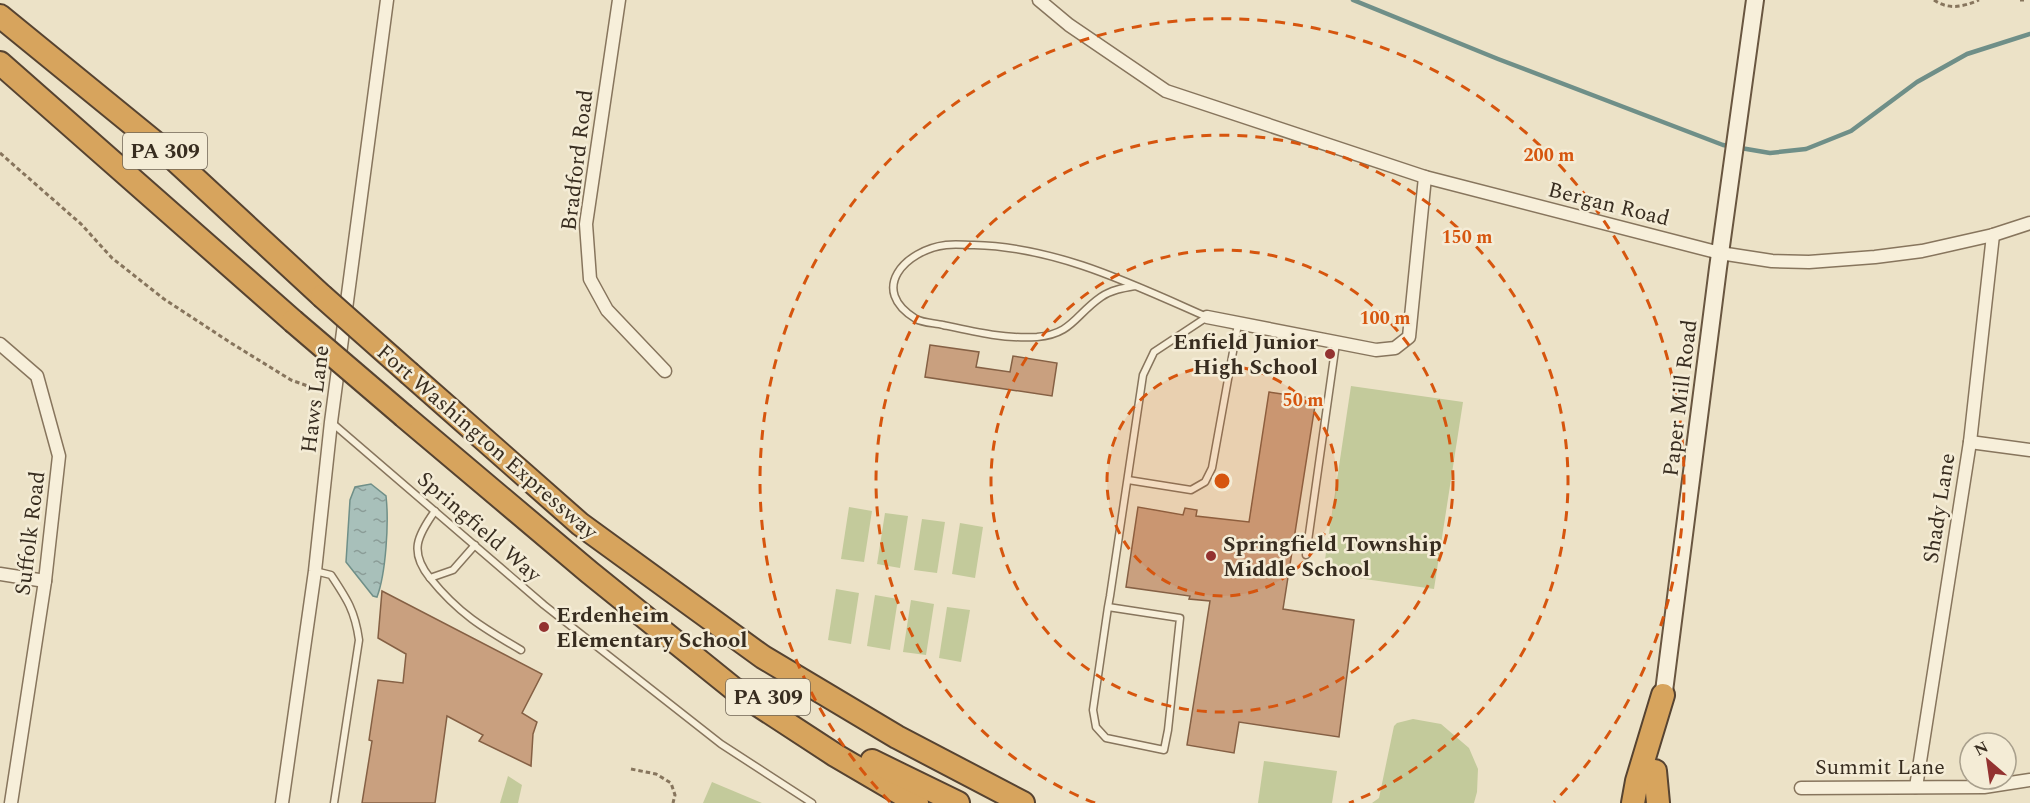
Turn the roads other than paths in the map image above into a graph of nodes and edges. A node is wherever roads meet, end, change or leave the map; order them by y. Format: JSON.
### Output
{"nodes":[{"id":1,"x":387,"y":0,"type":"edge"},
{"id":2,"x":619,"y":0,"type":"edge"},
{"id":3,"x":1039,"y":0,"type":"edge"},
{"id":4,"x":1755,"y":0,"type":"edge"},
{"id":5,"x":0,"y":16,"type":"edge"},
{"id":6,"x":0,"y":63,"type":"edge"},
{"id":7,"x":1425,"y":177,"type":"junction"},
{"id":8,"x":2030,"y":223,"type":"edge"},
{"id":9,"x":1993,"y":235,"type":"junction"},
{"id":10,"x":1720,"y":253,"type":"junction"},
{"id":11,"x":1135,"y":286,"type":"junction"},
{"id":12,"x":1207,"y":317,"type":"junction"},
{"id":13,"x":1238,"y":324,"type":"junction"},
{"id":14,"x":1336,"y":343,"type":"junction"},
{"id":15,"x":0,"y":344,"type":"edge"},
{"id":16,"x":665,"y":371,"type":"dead end"},
{"id":17,"x":332,"y":422,"type":"junction"},
{"id":18,"x":1970,"y":442,"type":"junction"},
{"id":19,"x":2030,"y":450,"type":"edge"},
{"id":20,"x":1128,"y":480,"type":"junction"},
{"id":21,"x":435,"y":511,"type":"junction"},
{"id":22,"x":475,"y":545,"type":"junction"},
{"id":23,"x":1306,"y":555,"type":"dead end"},
{"id":24,"x":315,"y":571,"type":"junction"},
{"id":25,"x":590,"y":572,"type":"junction"},
{"id":26,"x":0,"y":574,"type":"edge"},
{"id":27,"x":430,"y":578,"type":"junction"},
{"id":28,"x":45,"y":581,"type":"junction"},
{"id":29,"x":1108,"y":607,"type":"junction"},
{"id":30,"x":521,"y":650,"type":"dead end"},
{"id":31,"x":1663,"y":695,"type":"junction"},
{"id":32,"x":1654,"y":771,"type":"junction"},
{"id":33,"x":2030,"y":780,"type":"edge"},
{"id":34,"x":1916,"y":787,"type":"junction"},
{"id":35,"x":1802,"y":788,"type":"dead end"},
{"id":36,"x":10,"y":803,"type":"edge"},
{"id":37,"x":282,"y":803,"type":"edge"},
{"id":38,"x":334,"y":803,"type":"edge"},
{"id":39,"x":812,"y":803,"type":"edge"},
{"id":40,"x":916,"y":803,"type":"edge"},
{"id":41,"x":958,"y":803,"type":"edge"},
{"id":42,"x":1023,"y":803,"type":"edge"},
{"id":43,"x":1634,"y":803,"type":"edge"},
{"id":44,"x":1651,"y":803,"type":"edge"},
{"id":45,"x":1658,"y":803,"type":"edge"}],
"edges":[{"from":1,"to":17,"type":"street","name":"Haws Lane"},
{"from":2,"to":16,"type":"street","name":"Bradford Road"},
{"from":3,"to":7,"type":"street","name":"Bergan Road"},
{"from":4,"to":10,"type":"main road","name":"Paper Mill Road"},
{"from":5,"to":42,"type":"highway","name":"Fort Washington Expressway","number":"PA 309","bridge":true},
{"from":6,"to":25,"type":"highway","number":"PA 309","bridge":true},
{"from":7,"to":10,"type":"street","name":"Bergan Road"},
{"from":7,"to":14,"type":"street"},
{"from":8,"to":9,"type":"street","name":"Bergan Road"},
{"from":9,"to":10,"type":"street","name":"Bergan Road"},
{"from":9,"to":18,"type":"street","name":"Shady Lane"},
{"from":10,"to":31,"type":"main road","name":"Paper Mill Road"},
{"from":11,"to":11,"type":"lane"},
{"from":11,"to":12,"type":"lane"},
{"from":12,"to":13,"type":"street"},
{"from":12,"to":20,"type":"lane"},
{"from":13,"to":14,"type":"street"},
{"from":13,"to":20,"type":"lane"},
{"from":14,"to":23,"type":"lane"},
{"from":15,"to":28,"type":"street","name":"Suffolk Road"},
{"from":17,"to":21,"type":"lane","name":"Springfield Way"},
{"from":17,"to":24,"type":"street","name":"Haws Lane"},
{"from":18,"to":19,"type":"street"},
{"from":18,"to":34,"type":"street","name":"Shady Lane"},
{"from":20,"to":29,"type":"lane"},
{"from":21,"to":22,"type":"lane","name":"Springfield Way"},
{"from":21,"to":27,"type":"lane"},
{"from":22,"to":27,"type":"lane"},
{"from":22,"to":39,"type":"lane","name":"Springfield Way"},
{"from":24,"to":37,"type":"street","name":"Haws Lane"},
{"from":24,"to":38,"type":"lane"},
{"from":25,"to":40,"type":"highway"},
{"from":25,"to":41,"type":"highway","number":"PA 309"},
{"from":26,"to":28,"type":"street"},
{"from":27,"to":30,"type":"lane"},
{"from":28,"to":36,"type":"street","name":"Suffolk Road"},
{"from":29,"to":29,"type":"lane"},
{"from":31,"to":32,"type":"main road","name":"Paper Mill Road"},
{"from":31,"to":43,"type":"highway"},
{"from":32,"to":44,"type":"main road","name":"Paper Mill Road"},
{"from":32,"to":45,"type":"highway"},
{"from":33,"to":34,"type":"street","name":"Summit Lane"},
{"from":34,"to":35,"type":"street","name":"Summit Lane"}]}
